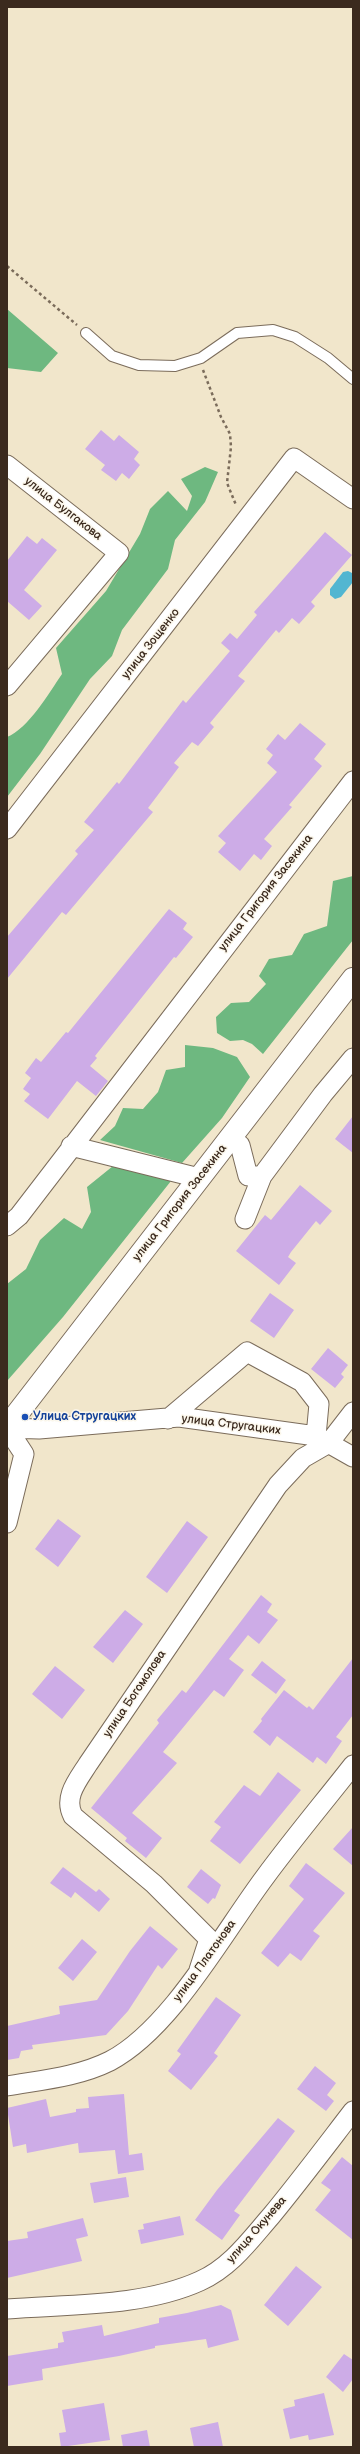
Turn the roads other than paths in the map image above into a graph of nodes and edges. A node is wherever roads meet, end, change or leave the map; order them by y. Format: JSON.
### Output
{"nodes":[{"id":1,"x":86,"y":333,"type":"road end"},
{"id":2,"x":353,"y":379,"type":"edge"},
{"id":3,"x":7,"y":465,"type":"edge"},
{"id":4,"x":353,"y":499,"type":"edge"},
{"id":5,"x":7,"y":686,"type":"edge"},
{"id":6,"x":353,"y":781,"type":"edge"},
{"id":7,"x":7,"y":830,"type":"edge"},
{"id":8,"x":353,"y":979,"type":"edge"},
{"id":9,"x":353,"y":1058,"type":"edge"},
{"id":10,"x":229,"y":1138,"type":"junction"},
{"id":11,"x":71,"y":1146,"type":"junction"},
{"id":12,"x":262,"y":1176,"type":"junction"},
{"id":13,"x":199,"y":1178,"type":"junction"},
{"id":14,"x":245,"y":1219,"type":"dead end"},
{"id":15,"x":13,"y":1221,"type":"edge"},
{"id":16,"x":353,"y":1412,"type":"edge"},
{"id":17,"x":168,"y":1419,"type":"junction"},
{"id":18,"x":7,"y":1428,"type":"edge"},
{"id":19,"x":322,"y":1439,"type":"junction"},
{"id":20,"x":353,"y":1457,"type":"edge"},
{"id":21,"x":7,"y":1523,"type":"edge"},
{"id":22,"x":353,"y":1765,"type":"edge"},
{"id":23,"x":250,"y":1898,"type":"junction"},
{"id":24,"x":202,"y":1931,"type":"junction"},
{"id":25,"x":199,"y":1970,"type":"junction"},
{"id":26,"x":7,"y":2086,"type":"edge"},
{"id":27,"x":353,"y":2111,"type":"edge"},
{"id":28,"x":7,"y":2309,"type":"edge"}],
"edges":[{"from":1,"to":2,"type":"lane"},
{"from":3,"to":5,"type":"street","name":"улица Булгакова"},
{"from":4,"to":7,"type":"street","name":"улица Зощенко"},
{"from":6,"to":11,"type":"street","name":"улица Григория Засекина"},
{"from":8,"to":10,"type":"main road","name":"улица Григория Засекина"},
{"from":9,"to":12,"type":"street"},
{"from":10,"to":12,"type":"street"},
{"from":10,"to":13,"type":"main road","name":"улица Григория Засекина"},
{"from":11,"to":13,"type":"street"},
{"from":11,"to":15,"type":"street","name":"улица Григория Засекина"},
{"from":12,"to":14,"type":"street"},
{"from":13,"to":18,"type":"main road","name":"улица Григория Засекина"},
{"from":16,"to":19,"type":"street","name":"улица Богомолова"},
{"from":17,"to":18,"type":"street","name":"улица Стругацких"},
{"from":17,"to":19,"type":"street","name":"улица Стругацких"},
{"from":17,"to":19,"type":"street"},
{"from":18,"to":21,"type":"street"},
{"from":19,"to":20,"type":"street","name":"улица Стругацких"},
{"from":19,"to":24,"type":"street","name":"улица Богомолова"},
{"from":22,"to":23,"type":"street","name":"улица Платонова"},
{"from":23,"to":24,"type":"street"},
{"from":23,"to":25,"type":"street","name":"улица Платонова"},
{"from":24,"to":25,"type":"street","name":"улица Богомолова"},
{"from":25,"to":26,"type":"street","name":"улица Платонова"},
{"from":27,"to":28,"type":"street","name":"улица Окунева"}]}
